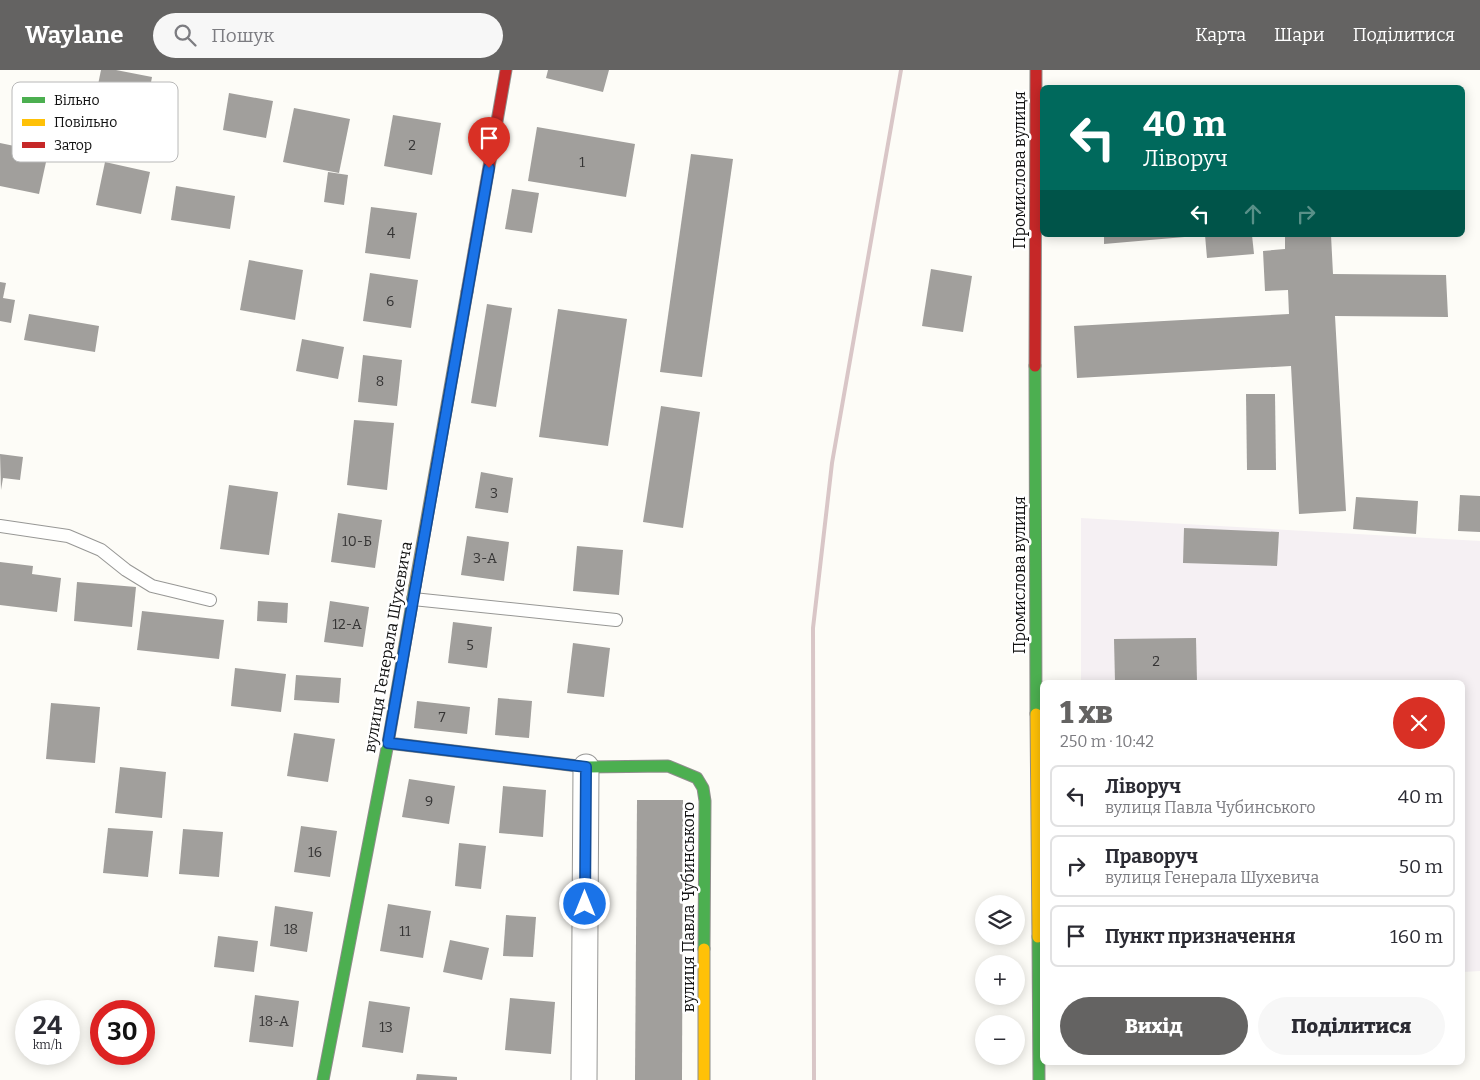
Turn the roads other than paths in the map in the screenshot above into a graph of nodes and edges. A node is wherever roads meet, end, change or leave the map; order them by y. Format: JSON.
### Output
{"nodes":[{"id":1,"x":506,"y":70,"type":"edge"},
{"id":2,"x":1036,"y":70,"type":"edge"},
{"id":3,"x":0,"y":526,"type":"edge"},
{"id":4,"x":413,"y":599,"type":"junction"},
{"id":5,"x":210,"y":600,"type":"dead end"},
{"id":6,"x":616,"y":620,"type":"dead end"},
{"id":7,"x":388,"y":743,"type":"junction"},
{"id":8,"x":586,"y":767,"type":"junction"},
{"id":9,"x":323,"y":1080,"type":"edge"},
{"id":10,"x":584,"y":1080,"type":"edge"},
{"id":11,"x":704,"y":1080,"type":"edge"},
{"id":12,"x":1039,"y":1080,"type":"edge"}],
"edges":[{"from":1,"to":4,"type":"street","name":"вулиця Генерала Шухевича"},
{"from":2,"to":12,"type":"street","name":"Промислова вулиця"},
{"from":3,"to":5,"type":"lane"},
{"from":4,"to":6,"type":"lane"},
{"from":4,"to":7,"type":"street","name":"вулиця Генерала Шухевича"},
{"from":7,"to":8,"type":"street","name":"вулиця Павла Чубинського"},
{"from":7,"to":9,"type":"street","name":"вулиця Генерала Шухевича"},
{"from":8,"to":10,"type":"street"},
{"from":8,"to":11,"type":"street","name":"вулиця Павла Чубинського"}]}
